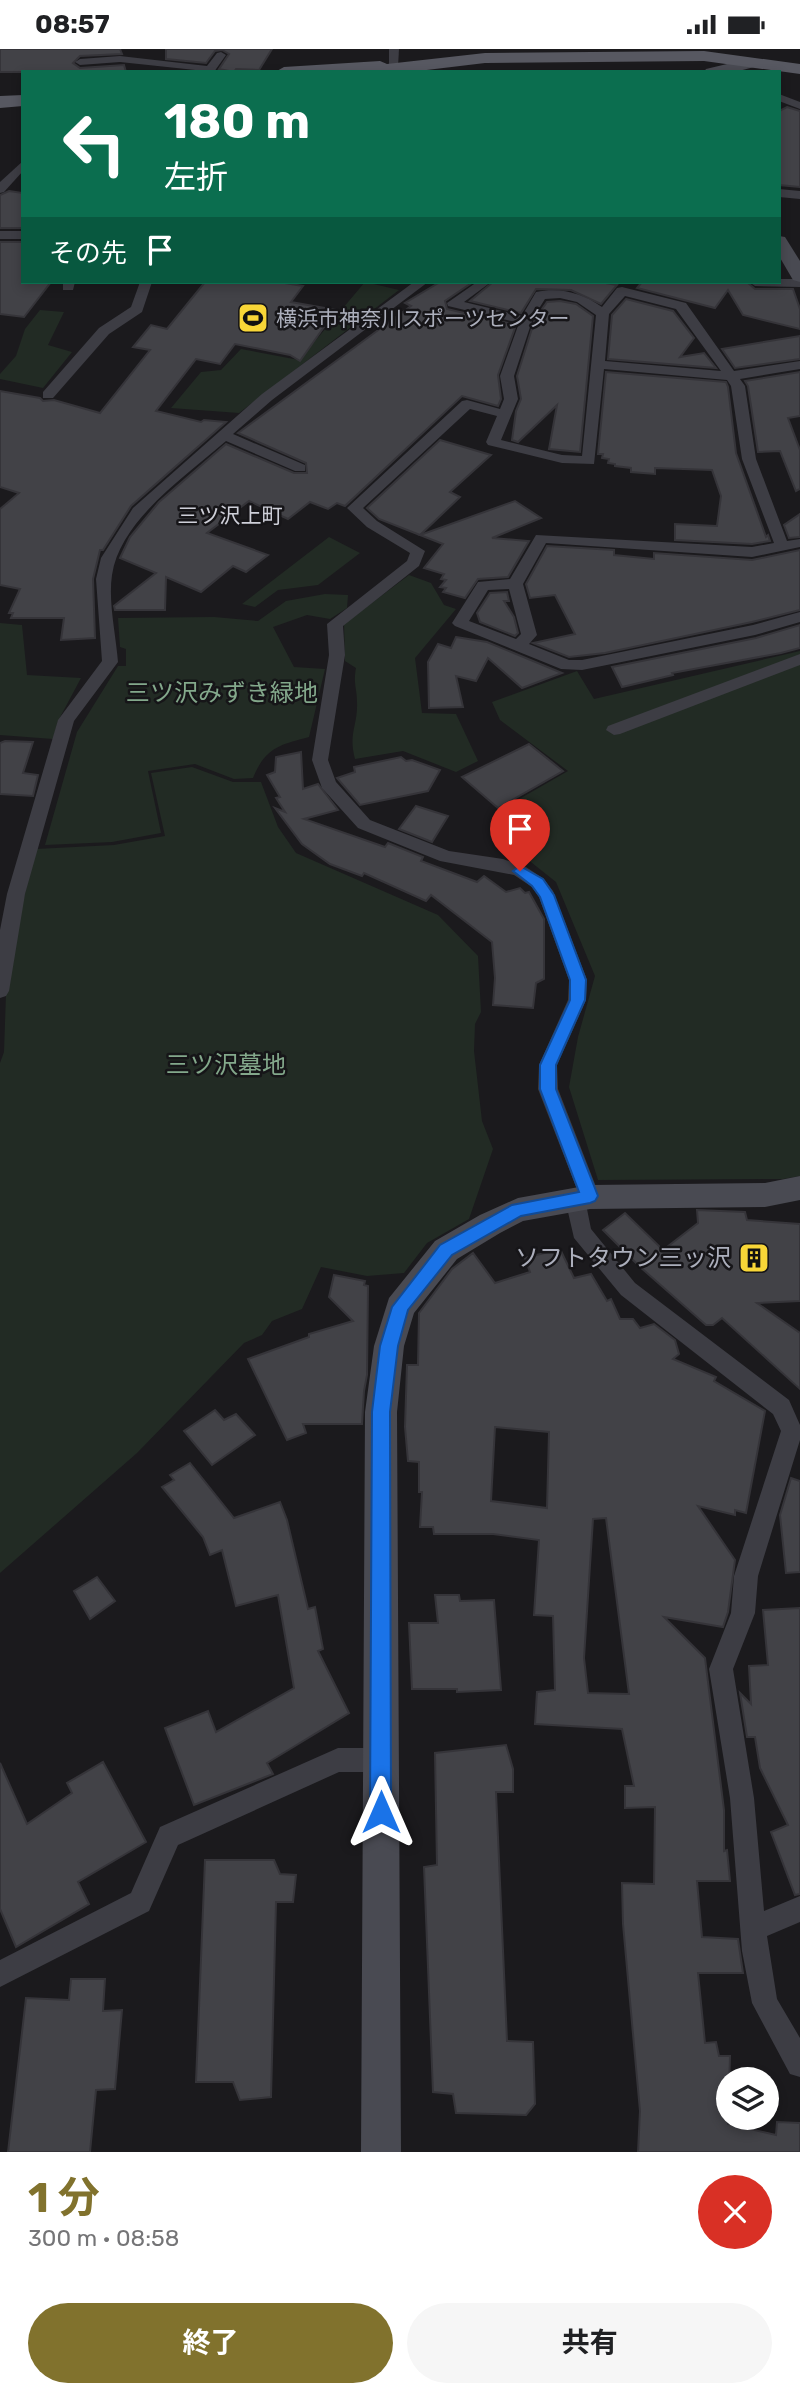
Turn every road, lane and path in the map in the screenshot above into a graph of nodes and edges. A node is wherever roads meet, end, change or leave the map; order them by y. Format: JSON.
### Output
{"nodes":[{"id":1,"x":78,"y":49,"type":"edge"},
{"id":2,"x":794,"y":49,"type":"edge"},
{"id":3,"x":221,"y":55,"type":"dead end"},
{"id":4,"x":800,"y":57,"type":"edge"},
{"id":5,"x":399,"y":60,"type":"edge"},
{"id":6,"x":79,"y":62,"type":"junction"},
{"id":7,"x":800,"y":69,"type":"edge"},
{"id":8,"x":73,"y":70,"type":"edge"},
{"id":9,"x":303,"y":70,"type":"edge"},
{"id":10,"x":366,"y":70,"type":"edge"},
{"id":11,"x":524,"y":70,"type":"edge"},
{"id":12,"x":665,"y":70,"type":"edge"},
{"id":13,"x":765,"y":70,"type":"edge"},
{"id":14,"x":781,"y":74,"type":"edge"},
{"id":15,"x":800,"y":79,"type":"edge"},
{"id":16,"x":781,"y":98,"type":"edge"},
{"id":17,"x":21,"y":100,"type":"edge"},
{"id":18,"x":0,"y":102,"type":"edge"},
{"id":19,"x":21,"y":106,"type":"edge"},
{"id":20,"x":800,"y":106,"type":"edge"},
{"id":21,"x":0,"y":108,"type":"edge"},
{"id":22,"x":21,"y":114,"type":"edge"},
{"id":23,"x":0,"y":116,"type":"edge"},
{"id":24,"x":21,"y":166,"type":"edge"},
{"id":25,"x":0,"y":189,"type":"edge"},
{"id":26,"x":781,"y":193,"type":"edge"},
{"id":27,"x":800,"y":195,"type":"edge"},
{"id":28,"x":0,"y":235,"type":"edge"},
{"id":29,"x":21,"y":235,"type":"edge"},
{"id":30,"x":781,"y":244,"type":"edge"},
{"id":31,"x":800,"y":276,"type":"edge"},
{"id":32,"x":781,"y":283,"type":"edge"},
{"id":33,"x":800,"y":283,"type":"edge"},
{"id":34,"x":145,"y":284,"type":"edge"},
{"id":35,"x":419,"y":284,"type":"edge"},
{"id":36,"x":482,"y":284,"type":"edge"},
{"id":37,"x":626,"y":286,"type":"edge"},
{"id":38,"x":603,"y":314,"type":"junction"},
{"id":39,"x":526,"y":321,"type":"junction"},
{"id":40,"x":598,"y":364,"type":"junction"},
{"id":41,"x":800,"y":365,"type":"edge"},
{"id":42,"x":731,"y":376,"type":"junction"},
{"id":43,"x":48,"y":395,"type":"dead end"},
{"id":44,"x":505,"y":414,"type":"junction"},
{"id":45,"x":224,"y":435,"type":"junction"},
{"id":46,"x":300,"y":468,"type":"dead end"},
{"id":47,"x":800,"y":543,"type":"edge"},
{"id":48,"x":782,"y":546,"type":"junction"},
{"id":49,"x":515,"y":584,"type":"junction"},
{"id":50,"x":800,"y":617,"type":"edge"},
{"id":51,"x":519,"y":646,"type":"junction"},
{"id":52,"x":800,"y":659,"type":"edge"},
{"id":53,"x":614,"y":730,"type":"dead end"},
{"id":54,"x":0,"y":991,"type":"edge"},
{"id":55,"x":800,"y":1188,"type":"edge"},
{"id":56,"x":582,"y":1198,"type":"junction"},
{"id":57,"x":796,"y":1430,"type":"edge"},
{"id":58,"x":381,"y":1760,"type":"junction"},
{"id":59,"x":800,"y":1909,"type":"edge"},
{"id":60,"x":753,"y":1929,"type":"junction"},
{"id":61,"x":0,"y":1974,"type":"edge"},
{"id":62,"x":800,"y":2063,"type":"edge"},
{"id":63,"x":381,"y":2152,"type":"edge"}],
"edges":[{"from":1,"to":6,"type":"street"},
{"from":2,"to":13,"type":"main road"},
{"from":3,"to":6,"type":"street"},
{"from":4,"to":13,"type":"main road"},
{"from":5,"to":9,"type":"main road"},
{"from":5,"to":10,"type":"main road"},
{"from":5,"to":13,"type":"main road"},
{"from":6,"to":8,"type":"street"},
{"from":7,"to":13,"type":"main road"},
{"from":11,"to":12,"type":"main road"},
{"from":14,"to":15,"type":"main road"},
{"from":16,"to":20,"type":"street"},
{"from":17,"to":18,"type":"main road"},
{"from":19,"to":21,"type":"main road"},
{"from":22,"to":23,"type":"main road"},
{"from":24,"to":25,"type":"street"},
{"from":26,"to":27,"type":"street"},
{"from":28,"to":29,"type":"street"},
{"from":30,"to":31,"type":"street"},
{"from":32,"to":33,"type":"street"},
{"from":34,"to":43,"type":"street"},
{"from":35,"to":45,"type":"street"},
{"from":36,"to":39,"type":"street"},
{"from":37,"to":38,"type":"street"},
{"from":37,"to":42,"type":"street"},
{"from":38,"to":39,"type":"street"},
{"from":38,"to":40,"type":"street"},
{"from":39,"to":44,"type":"street"},
{"from":40,"to":42,"type":"street"},
{"from":40,"to":44,"type":"street"},
{"from":41,"to":42,"type":"street"},
{"from":42,"to":48,"type":"street"},
{"from":44,"to":56,"type":"street"},
{"from":45,"to":46,"type":"street"},
{"from":45,"to":54,"type":"street"},
{"from":47,"to":48,"type":"street"},
{"from":48,"to":49,"type":"street"},
{"from":49,"to":51,"type":"street"},
{"from":49,"to":51,"type":"street"},
{"from":50,"to":51,"type":"street"},
{"from":52,"to":53,"type":"street"},
{"from":55,"to":56,"type":"street"},
{"from":56,"to":57,"type":"street"},
{"from":56,"to":58,"type":"street"},
{"from":57,"to":60,"type":"street"},
{"from":58,"to":61,"type":"street"},
{"from":58,"to":63,"type":"street"},
{"from":59,"to":60,"type":"street"},
{"from":60,"to":62,"type":"street"}]}
